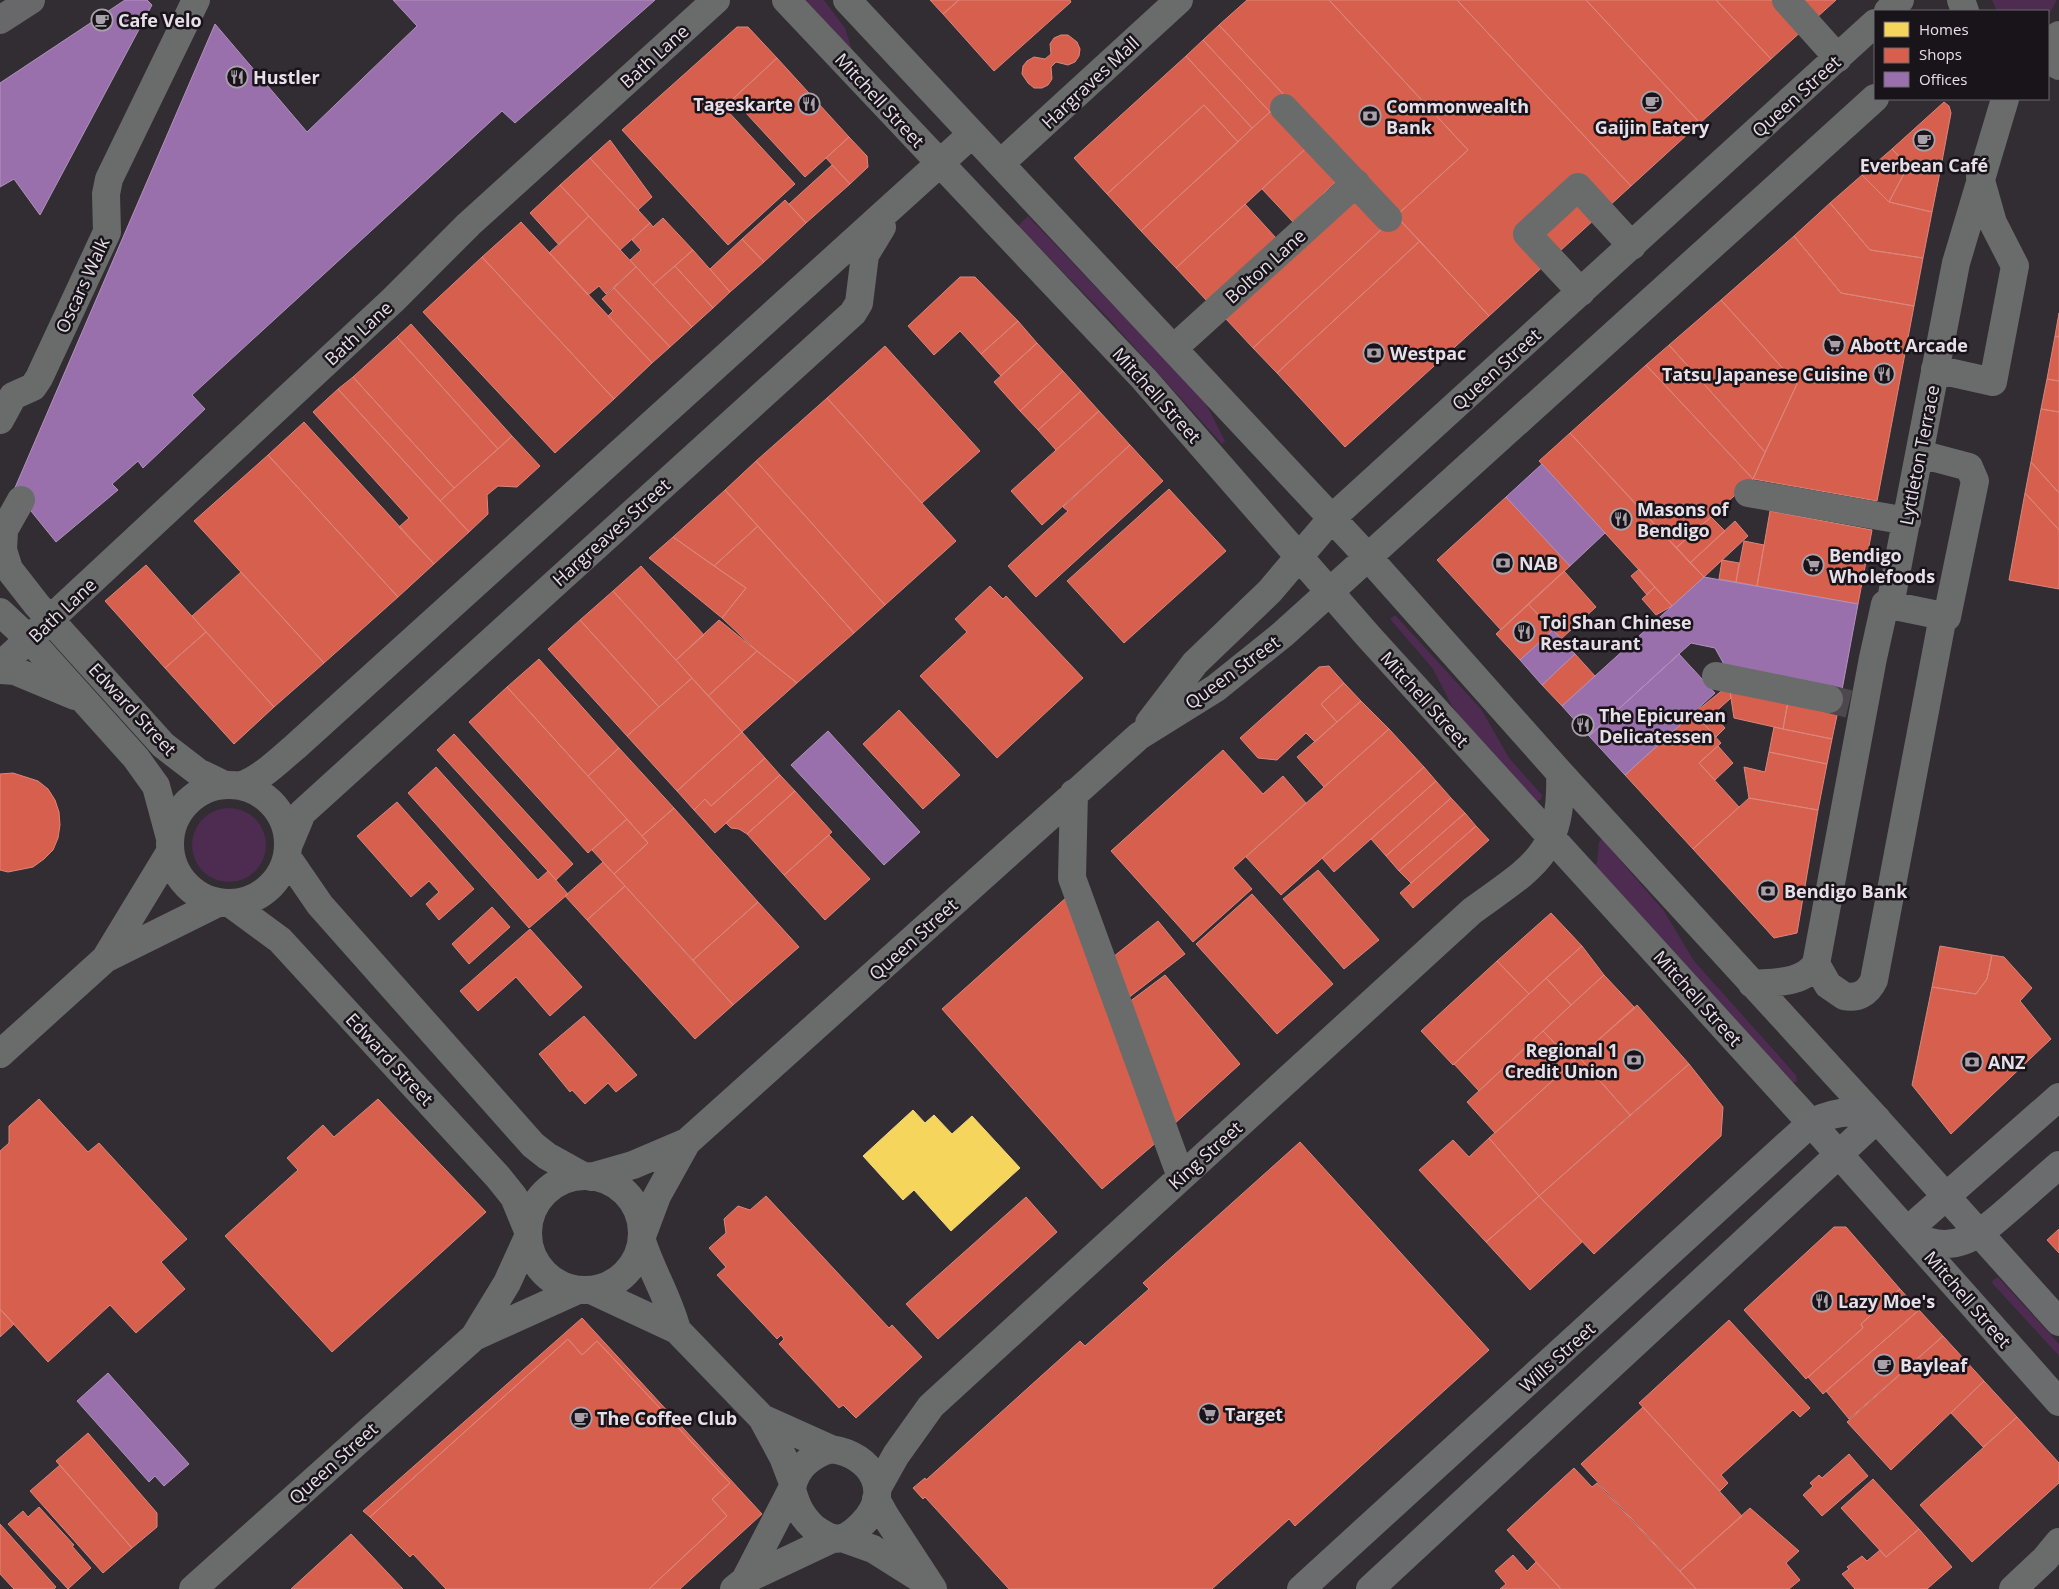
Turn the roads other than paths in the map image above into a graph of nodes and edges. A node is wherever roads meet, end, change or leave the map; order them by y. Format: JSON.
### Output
{"nodes":[{"id":1,"x":196,"y":0,"type":"edge"},
{"id":2,"x":716,"y":0,"type":"edge"},
{"id":3,"x":786,"y":0,"type":"edge"},
{"id":4,"x":1179,"y":0,"type":"edge"},
{"id":5,"x":1786,"y":0,"type":"edge"},
{"id":6,"x":1900,"y":0,"type":"edge"},
{"id":7,"x":852,"y":2,"type":"edge"},
{"id":8,"x":1889,"y":10,"type":"edge"},
{"id":9,"x":1874,"y":25,"type":"edge"},
{"id":10,"x":1838,"y":58,"type":"junction"},
{"id":11,"x":1874,"y":99,"type":"edge"},
{"id":12,"x":2002,"y":102,"type":"edge"},
{"id":13,"x":1284,"y":108,"type":"dead end"},
{"id":14,"x":972,"y":134,"type":"junction"},
{"id":15,"x":940,"y":164,"type":"junction"},
{"id":16,"x":1001,"y":164,"type":"junction"},
{"id":17,"x":1980,"y":177,"type":"junction"},
{"id":18,"x":1356,"y":183,"type":"junction"},
{"id":19,"x":900,"y":201,"type":"junction"},
{"id":20,"x":1388,"y":218,"type":"dead end"},
{"id":21,"x":1632,"y":246,"type":"junction"},
{"id":22,"x":808,"y":284,"type":"junction"},
{"id":23,"x":1581,"y":292,"type":"junction"},
{"id":24,"x":853,"y":313,"type":"junction"},
{"id":25,"x":1174,"y":348,"type":"junction"},
{"id":26,"x":1935,"y":369,"type":"junction"},
{"id":27,"x":0,"y":420,"type":"edge"},
{"id":28,"x":1920,"y":454,"type":"junction"},
{"id":29,"x":1748,"y":493,"type":"dead end"},
{"id":30,"x":21,"y":500,"type":"dead end"},
{"id":31,"x":1332,"y":518,"type":"junction"},
{"id":32,"x":1907,"y":521,"type":"junction"},
{"id":33,"x":2,"y":534,"type":"edge"},
{"id":34,"x":1300,"y":556,"type":"junction"},
{"id":35,"x":1368,"y":557,"type":"junction"},
{"id":36,"x":1330,"y":592,"type":"junction"},
{"id":37,"x":1890,"y":605,"type":"junction"},
{"id":38,"x":0,"y":612,"type":"edge"},
{"id":39,"x":1942,"y":616,"type":"junction"},
{"id":40,"x":51,"y":620,"type":"junction"},
{"id":41,"x":30,"y":640,"type":"junction"},
{"id":42,"x":0,"y":666,"type":"edge"},
{"id":43,"x":0,"y":670,"type":"edge"},
{"id":44,"x":1716,"y":676,"type":"dead end"},
{"id":45,"x":81,"y":698,"type":"junction"},
{"id":46,"x":1847,"y":703,"type":"junction"},
{"id":47,"x":1139,"y":736,"type":"junction"},
{"id":48,"x":1560,"y":773,"type":"junction"},
{"id":49,"x":232,"y":785,"type":"junction"},
{"id":50,"x":1074,"y":793,"type":"junction"},
{"id":51,"x":1553,"y":838,"type":"junction"},
{"id":52,"x":170,"y":845,"type":"junction"},
{"id":53,"x":288,"y":851,"type":"junction"},
{"id":54,"x":224,"y":903,"type":"junction"},
{"id":55,"x":105,"y":959,"type":"junction"},
{"id":56,"x":1816,"y":964,"type":"junction"},
{"id":57,"x":1752,"y":984,"type":"junction"},
{"id":58,"x":0,"y":1054,"type":"edge"},
{"id":59,"x":2059,"y":1097,"type":"edge"},
{"id":60,"x":1875,"y":1117,"type":"junction"},
{"id":61,"x":1811,"y":1123,"type":"junction"},
{"id":62,"x":687,"y":1142,"type":"junction"},
{"id":63,"x":1840,"y":1154,"type":"junction"},
{"id":64,"x":2059,"y":1165,"type":"edge"},
{"id":65,"x":587,"y":1176,"type":"junction"},
{"id":66,"x":1181,"y":1177,"type":"junction"},
{"id":67,"x":1946,"y":1198,"type":"junction"},
{"id":68,"x":1910,"y":1233,"type":"junction"},
{"id":69,"x":528,"y":1234,"type":"junction"},
{"id":70,"x":1979,"y":1235,"type":"junction"},
{"id":71,"x":642,"y":1238,"type":"junction"},
{"id":72,"x":584,"y":1290,"type":"junction"},
{"id":73,"x":2059,"y":1322,"type":"edge"},
{"id":74,"x":677,"y":1330,"type":"junction"},
{"id":75,"x":474,"y":1337,"type":"junction"},
{"id":76,"x":2059,"y":1402,"type":"edge"},
{"id":77,"x":762,"y":1418,"type":"junction"},
{"id":78,"x":831,"y":1449,"type":"junction"},
{"id":79,"x":792,"y":1486,"type":"junction"},
{"id":80,"x":877,"y":1494,"type":"junction"},
{"id":81,"x":838,"y":1538,"type":"junction"},
{"id":82,"x":2054,"y":1551,"type":"edge"},
{"id":83,"x":739,"y":1584,"type":"edge"},
{"id":84,"x":930,"y":1586,"type":"edge"},
{"id":85,"x":192,"y":1589,"type":"edge"},
{"id":86,"x":1301,"y":1589,"type":"edge"},
{"id":87,"x":1370,"y":1589,"type":"edge"},
{"id":88,"x":2013,"y":1589,"type":"edge"}],
"edges":[{"from":1,"to":27,"type":"street","name":"Oscars Walk"},
{"from":2,"to":40,"type":"street","name":"Bath Lane"},
{"from":3,"to":15,"type":"street","name":"Mitchell Street"},
{"from":4,"to":16,"type":"street","name":"Hargraves Mall"},
{"from":5,"to":10,"type":"street"},
{"from":6,"to":8,"type":"street"},
{"from":7,"to":14,"type":"street"},
{"from":9,"to":10,"type":"street","name":"Queen Street"},
{"from":10,"to":21,"type":"street","name":"Queen Street"},
{"from":11,"to":35,"type":"street","name":"Queen Street"},
{"from":12,"to":17,"type":"street","name":"Lyttleton Terrace"},
{"from":13,"to":18,"type":"street"},
{"from":14,"to":15,"type":"street","name":"Hargreaves Street"},
{"from":14,"to":16,"type":"street"},
{"from":15,"to":19,"type":"street","name":"Hargreaves Street"},
{"from":15,"to":34,"type":"street","name":"Mitchell Street"},
{"from":16,"to":25,"type":"street"},
{"from":17,"to":26,"type":"street","name":"Lyttleton Terrace"},
{"from":17,"to":26,"type":"street"},
{"from":18,"to":20,"type":"street"},
{"from":18,"to":25,"type":"street","name":"Bolton Lane"},
{"from":19,"to":22,"type":"street","name":"Hargreaves Street"},
{"from":19,"to":24,"type":"street","name":"Hargreaves Street"},
{"from":21,"to":23,"type":"street","name":"Queen Street"},
{"from":21,"to":23,"type":"street"},
{"from":22,"to":24,"type":"street"},
{"from":22,"to":49,"type":"street","name":"Hargreaves Street"},
{"from":23,"to":31,"type":"street","name":"Queen Street"},
{"from":24,"to":53,"type":"street","name":"Hargreaves Street"},
{"from":25,"to":31,"type":"street"},
{"from":26,"to":28,"type":"street","name":"Lyttleton Terrace"},
{"from":28,"to":32,"type":"street","name":"Lyttleton Terrace"},
{"from":28,"to":39,"type":"street"},
{"from":29,"to":32,"type":"street"},
{"from":30,"to":33,"type":"street"},
{"from":31,"to":34,"type":"street","name":"Queen Street"},
{"from":31,"to":35,"type":"street"},
{"from":32,"to":37,"type":"street","name":"Lyttleton Terrace"},
{"from":33,"to":40,"type":"street","name":"Edward Street"},
{"from":34,"to":36,"type":"street","name":"Mitchell Street"},
{"from":34,"to":47,"type":"street","name":"Queen Street"},
{"from":35,"to":36,"type":"street","name":"Queen Street"},
{"from":35,"to":48,"type":"street"},
{"from":36,"to":47,"type":"street","name":"Queen Street"},
{"from":36,"to":51,"type":"street","name":"Mitchell Street"},
{"from":37,"to":39,"type":"street"},
{"from":37,"to":46,"type":"street","name":"Lyttleton Terrace"},
{"from":38,"to":41,"type":"street","name":"Edward Street"},
{"from":39,"to":56,"type":"street"},
{"from":40,"to":41,"type":"street","name":"Bath Lane"},
{"from":40,"to":49,"type":"street","name":"Edward Street"},
{"from":41,"to":42,"type":"street","name":"Bath Lane"},
{"from":41,"to":45,"type":"street","name":"Edward Street"},
{"from":43,"to":45,"type":"street","name":"Edward Street"},
{"from":44,"to":46,"type":"street"},
{"from":45,"to":52,"type":"street","name":"Edward Street"},
{"from":46,"to":56,"type":"street","name":"Lyttleton Terrace"},
{"from":47,"to":50,"type":"street","name":"Queen Street"},
{"from":48,"to":51,"type":"street"},
{"from":48,"to":57,"type":"street"},
{"from":49,"to":52,"type":"street"},
{"from":49,"to":53,"type":"street"},
{"from":50,"to":62,"type":"street","name":"Queen Street"},
{"from":50,"to":66,"type":"street"},
{"from":51,"to":61,"type":"street","name":"Mitchell Street"},
{"from":51,"to":66,"type":"street","name":"King Street"},
{"from":52,"to":54,"type":"street"},
{"from":52,"to":55,"type":"street"},
{"from":53,"to":54,"type":"street"},
{"from":53,"to":65,"type":"street"},
{"from":54,"to":55,"type":"street"},
{"from":54,"to":69,"type":"street","name":"Edward Street"},
{"from":55,"to":58,"type":"street"},
{"from":56,"to":57,"type":"street"},
{"from":57,"to":60,"type":"street"},
{"from":59,"to":67,"type":"main road"},
{"from":60,"to":61,"type":"main road"},
{"from":60,"to":63,"type":"main road"},
{"from":60,"to":67,"type":"main road"},
{"from":61,"to":63,"type":"main road","name":"Mitchell Street"},
{"from":61,"to":86,"type":"main road","name":"Wills Street"},
{"from":62,"to":65,"type":"street","name":"Queen Street"},
{"from":62,"to":71,"type":"street","name":"Queen Street"},
{"from":63,"to":68,"type":"main road","name":"Mitchell Street"},
{"from":63,"to":87,"type":"main road"},
{"from":64,"to":70,"type":"main road"},
{"from":65,"to":69,"type":"street"},
{"from":65,"to":71,"type":"street"},
{"from":66,"to":80,"type":"street","name":"King Street"},
{"from":67,"to":68,"type":"main road"},
{"from":67,"to":70,"type":"main road"},
{"from":68,"to":70,"type":"main road"},
{"from":68,"to":76,"type":"main road","name":"Mitchell Street"},
{"from":69,"to":72,"type":"street"},
{"from":69,"to":75,"type":"street","name":"Queen Street"},
{"from":70,"to":73,"type":"main road"},
{"from":71,"to":72,"type":"street"},
{"from":71,"to":74,"type":"street"},
{"from":72,"to":74,"type":"street"},
{"from":72,"to":75,"type":"street","name":"Queen Street"},
{"from":74,"to":77,"type":"street"},
{"from":75,"to":85,"type":"street","name":"Queen Street"},
{"from":77,"to":78,"type":"street"},
{"from":77,"to":79,"type":"street"},
{"from":78,"to":79,"type":"street"},
{"from":78,"to":80,"type":"street"},
{"from":79,"to":81,"type":"street"},
{"from":79,"to":83,"type":"street"},
{"from":80,"to":81,"type":"street"},
{"from":80,"to":84,"type":"street"},
{"from":81,"to":83,"type":"street"},
{"from":81,"to":84,"type":"street"},
{"from":82,"to":88,"type":"street"}]}
